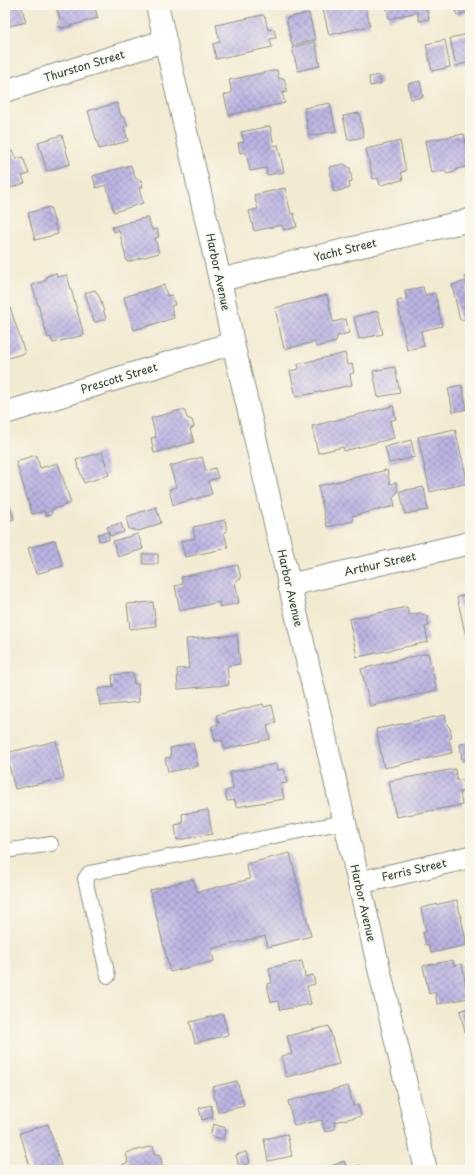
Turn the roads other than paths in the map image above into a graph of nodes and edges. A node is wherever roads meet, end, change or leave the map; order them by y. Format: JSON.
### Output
{"nodes":[{"id":1,"x":157,"y":5,"type":"edge"},
{"id":2,"x":164,"y":41,"type":"junction"},
{"id":3,"x":5,"y":91,"type":"edge"},
{"id":4,"x":470,"y":220,"type":"edge"},
{"id":5,"x":220,"y":280,"type":"junction"},
{"id":6,"x":233,"y":343,"type":"junction"},
{"id":7,"x":5,"y":413,"type":"edge"},
{"id":8,"x":470,"y":543,"type":"edge"},
{"id":9,"x":289,"y":585,"type":"junction"},
{"id":10,"x":344,"y":822,"type":"junction"},
{"id":11,"x":51,"y":844,"type":"dead end"},
{"id":12,"x":5,"y":851,"type":"edge"},
{"id":13,"x":470,"y":857,"type":"edge"},
{"id":14,"x":359,"y":883,"type":"junction"},
{"id":15,"x":108,"y":976,"type":"dead end"},
{"id":16,"x":426,"y":1170,"type":"edge"}],
"edges":[{"from":1,"to":2,"type":"street","name":"Harbor Avenue"},
{"from":2,"to":3,"type":"street","name":"Thurston Street"},
{"from":2,"to":5,"type":"street","name":"Harbor Avenue"},
{"from":4,"to":5,"type":"street","name":"Yacht Street"},
{"from":5,"to":6,"type":"street","name":"Harbor Avenue"},
{"from":6,"to":7,"type":"street","name":"Prescott Street"},
{"from":6,"to":9,"type":"street","name":"Harbor Avenue"},
{"from":8,"to":9,"type":"street","name":"Arthur Street"},
{"from":9,"to":10,"type":"street","name":"Harbor Avenue"},
{"from":10,"to":14,"type":"street","name":"Harbor Avenue"},
{"from":10,"to":15,"type":"lane"},
{"from":11,"to":12,"type":"lane"},
{"from":13,"to":14,"type":"street","name":"Ferris Street"},
{"from":14,"to":16,"type":"street","name":"Harbor Avenue"}]}
